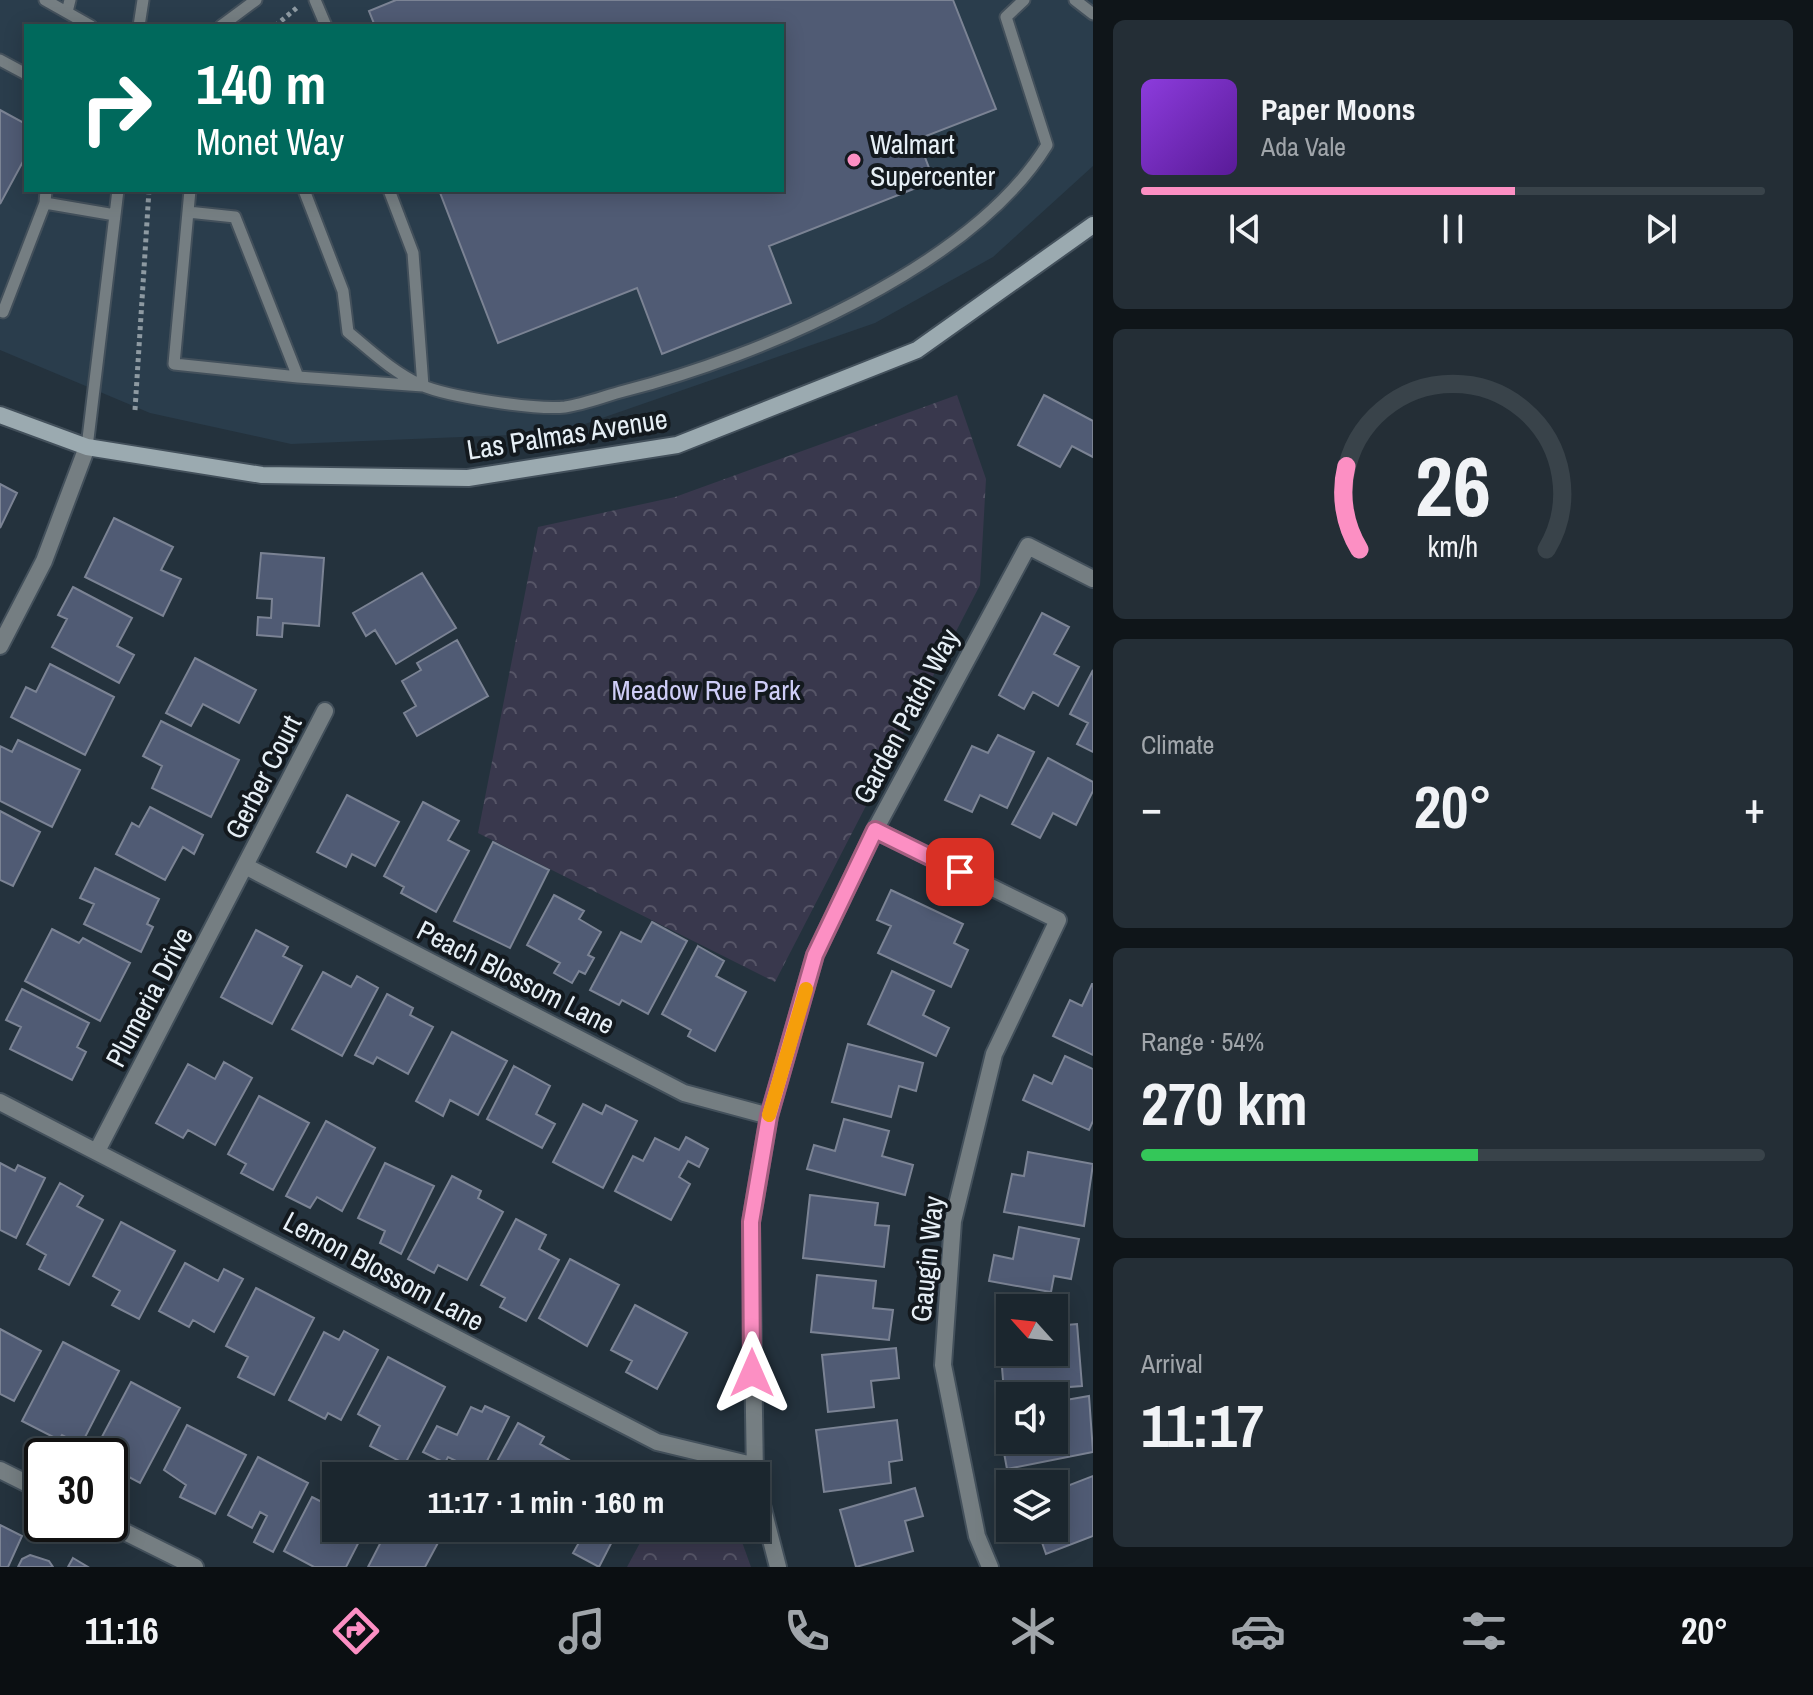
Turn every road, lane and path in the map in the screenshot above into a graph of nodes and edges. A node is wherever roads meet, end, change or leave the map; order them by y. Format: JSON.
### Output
{"nodes":[{"id":1,"x":45,"y":0,"type":"edge"},
{"id":2,"x":143,"y":0,"type":"edge"},
{"id":3,"x":256,"y":0,"type":"edge"},
{"id":4,"x":315,"y":0,"type":"edge"},
{"id":5,"x":1024,"y":0,"type":"edge"},
{"id":6,"x":1075,"y":0,"type":"edge"},
{"id":7,"x":69,"y":6,"type":"edge"},
{"id":8,"x":1093,"y":14,"type":"edge"},
{"id":9,"x":89,"y":24,"type":"edge"},
{"id":10,"x":139,"y":24,"type":"edge"},
{"id":11,"x":224,"y":24,"type":"edge"},
{"id":12,"x":278,"y":24,"type":"edge"},
{"id":13,"x":325,"y":24,"type":"edge"},
{"id":14,"x":0,"y":60,"type":"edge"},
{"id":15,"x":24,"y":73,"type":"edge"},
{"id":16,"x":46,"y":192,"type":"edge"},
{"id":17,"x":118,"y":192,"type":"edge"},
{"id":18,"x":149,"y":192,"type":"edge"},
{"id":19,"x":190,"y":192,"type":"edge"},
{"id":20,"x":305,"y":192,"type":"edge"},
{"id":21,"x":390,"y":192,"type":"edge"},
{"id":22,"x":45,"y":203,"type":"junction"},
{"id":23,"x":188,"y":212,"type":"junction"},
{"id":24,"x":115,"y":215,"type":"junction"},
{"id":25,"x":1093,"y":225,"type":"edge"},
{"id":26,"x":0,"y":311,"type":"edge"},
{"id":27,"x":298,"y":377,"type":"junction"},
{"id":28,"x":423,"y":386,"type":"junction"},
{"id":29,"x":135,"y":410,"type":"dead end"},
{"id":30,"x":0,"y":415,"type":"edge"},
{"id":31,"x":87,"y":447,"type":"junction"},
{"id":32,"x":1093,"y":579,"type":"edge"},
{"id":33,"x":0,"y":646,"type":"edge"},
{"id":34,"x":325,"y":711,"type":"dead end"},
{"id":35,"x":875,"y":830,"type":"junction"},
{"id":36,"x":247,"y":867,"type":"junction"},
{"id":37,"x":0,"y":1102,"type":"edge"},
{"id":38,"x":769,"y":1116,"type":"junction"},
{"id":39,"x":97,"y":1151,"type":"junction"},
{"id":40,"x":718,"y":1462,"type":"edge"},
{"id":41,"x":754,"y":1462,"type":"edge"},
{"id":42,"x":0,"y":1470,"type":"edge"},
{"id":43,"x":24,"y":1482,"type":"edge"},
{"id":44,"x":128,"y":1534,"type":"edge"},
{"id":45,"x":770,"y":1536,"type":"edge"},
{"id":46,"x":195,"y":1567,"type":"edge"},
{"id":47,"x":778,"y":1567,"type":"edge"},
{"id":48,"x":990,"y":1567,"type":"edge"}],
"edges":[{"from":1,"to":7,"type":"lane"},
{"from":2,"to":10,"type":"lane"},
{"from":3,"to":11,"type":"lane"},
{"from":4,"to":12,"type":"path"},
{"from":4,"to":13,"type":"lane"},
{"from":5,"to":28,"type":"lane"},
{"from":6,"to":8,"type":"lane"},
{"from":7,"to":9,"type":"lane"},
{"from":14,"to":15,"type":"lane"},
{"from":16,"to":22,"type":"lane"},
{"from":17,"to":24,"type":"lane"},
{"from":18,"to":29,"type":"path"},
{"from":19,"to":23,"type":"lane"},
{"from":20,"to":28,"type":"lane"},
{"from":21,"to":28,"type":"lane"},
{"from":22,"to":24,"type":"lane"},
{"from":22,"to":26,"type":"lane"},
{"from":23,"to":27,"type":"lane"},
{"from":23,"to":27,"type":"lane"},
{"from":24,"to":31,"type":"lane"},
{"from":25,"to":31,"type":"street","name":"Las Palmas Avenue"},
{"from":27,"to":28,"type":"lane"},
{"from":30,"to":31,"type":"street","name":"Las Palmas Avenue"},
{"from":31,"to":33,"type":"street"},
{"from":32,"to":35,"type":"street","name":"Garden Patch Way"},
{"from":34,"to":36,"type":"street","name":"Gerber Court"},
{"from":35,"to":38,"type":"street","name":"Garden Patch Way"},
{"from":35,"to":48,"type":"street","name":"Gaugin Way"},
{"from":36,"to":38,"type":"street","name":"Peach Blossom Lane"},
{"from":36,"to":39,"type":"street","name":"Plumeria Drive"},
{"from":37,"to":39,"type":"street","name":"Lemon Blossom Lane"},
{"from":38,"to":41,"type":"street","name":"Garden Patch Way"},
{"from":39,"to":40,"type":"street","name":"Lemon Blossom Lane"},
{"from":42,"to":43,"type":"street"},
{"from":44,"to":46,"type":"street"},
{"from":45,"to":47,"type":"street","name":"Garden Patch Way"}]}
